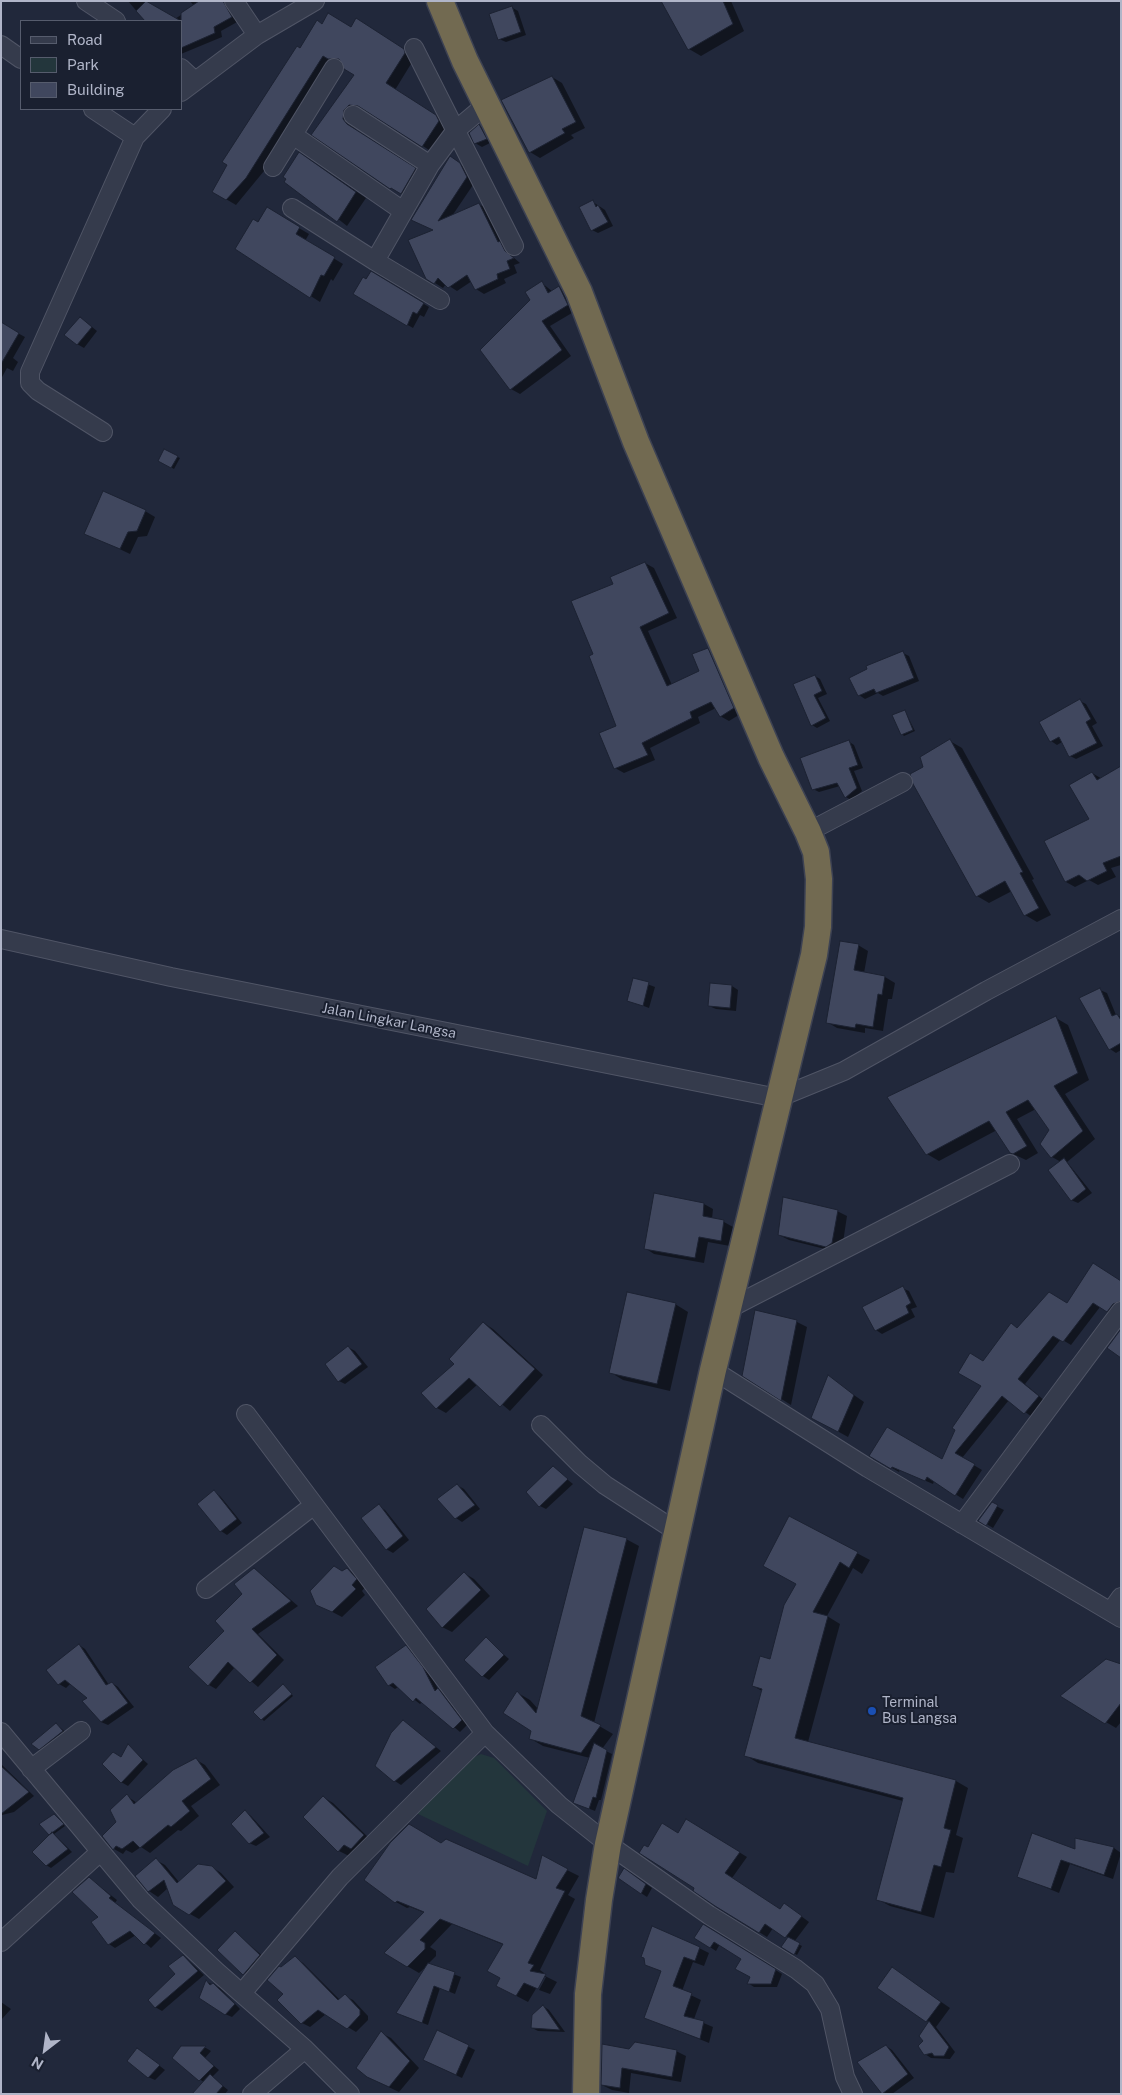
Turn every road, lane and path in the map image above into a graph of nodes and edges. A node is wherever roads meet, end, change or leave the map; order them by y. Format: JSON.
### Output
{"nodes":[{"id":1,"x":86,"y":1,"type":"edge"},
{"id":2,"x":234,"y":1,"type":"edge"},
{"id":3,"x":315,"y":1,"type":"edge"},
{"id":4,"x":440,"y":1,"type":"edge"},
{"id":5,"x":114,"y":20,"type":"edge"},
{"id":6,"x":257,"y":35,"type":"junction"},
{"id":7,"x":1,"y":45,"type":"edge"},
{"id":8,"x":414,"y":48,"type":"dead end"},
{"id":9,"x":20,"y":59,"type":"edge"},
{"id":10,"x":334,"y":68,"type":"dead end"},
{"id":11,"x":182,"y":69,"type":"edge"},
{"id":12,"x":195,"y":81,"type":"junction"},
{"id":13,"x":182,"y":91,"type":"edge"},
{"id":14,"x":487,"y":104,"type":"junction"},
{"id":15,"x":94,"y":110,"type":"edge"},
{"id":16,"x":161,"y":110,"type":"edge"},
{"id":17,"x":353,"y":115,"type":"dead end"},
{"id":18,"x":456,"y":130,"type":"junction"},
{"id":19,"x":293,"y":134,"type":"junction"},
{"id":20,"x":135,"y":137,"type":"junction"},
{"id":21,"x":430,"y":165,"type":"junction"},
{"id":22,"x":273,"y":167,"type":"dead end"},
{"id":23,"x":292,"y":208,"type":"dead end"},
{"id":24,"x":403,"y":211,"type":"junction"},
{"id":25,"x":514,"y":246,"type":"dead end"},
{"id":26,"x":375,"y":261,"type":"junction"},
{"id":27,"x":440,"y":300,"type":"dead end"},
{"id":28,"x":104,"y":432,"type":"dead end"},
{"id":29,"x":903,"y":782,"type":"dead end"},
{"id":30,"x":808,"y":832,"type":"junction"},
{"id":31,"x":1121,"y":919,"type":"edge"},
{"id":32,"x":1,"y":939,"type":"edge"},
{"id":33,"x":778,"y":1098,"type":"junction"},
{"id":34,"x":1010,"y":1164,"type":"dead end"},
{"id":35,"x":728,"y":1309,"type":"junction"},
{"id":36,"x":1121,"y":1311,"type":"edge"},
{"id":37,"x":713,"y":1370,"type":"junction"},
{"id":38,"x":246,"y":1414,"type":"dead end"},
{"id":39,"x":542,"y":1425,"type":"dead end"},
{"id":40,"x":314,"y":1505,"type":"junction"},
{"id":41,"x":962,"y":1524,"type":"junction"},
{"id":42,"x":676,"y":1531,"type":"junction"},
{"id":43,"x":206,"y":1589,"type":"dead end"},
{"id":44,"x":1118,"y":1609,"type":"edge"},
{"id":45,"x":80,"y":1731,"type":"dead end"},
{"id":46,"x":1,"y":1732,"type":"edge"},
{"id":47,"x":485,"y":1733,"type":"junction"},
{"id":48,"x":31,"y":1769,"type":"junction"},
{"id":49,"x":608,"y":1844,"type":"junction"},
{"id":50,"x":100,"y":1852,"type":"junction"},
{"id":51,"x":1,"y":1942,"type":"edge"},
{"id":52,"x":242,"y":1993,"type":"junction"},
{"id":53,"x":305,"y":2049,"type":"junction"},
{"id":54,"x":252,"y":2094,"type":"edge"},
{"id":55,"x":350,"y":2094,"type":"edge"},
{"id":56,"x":586,"y":2094,"type":"edge"},
{"id":57,"x":853,"y":2094,"type":"edge"}],
"edges":[{"from":1,"to":5,"type":"street"},
{"from":2,"to":6,"type":"street"},
{"from":3,"to":6,"type":"street"},
{"from":4,"to":14,"type":"highway"},
{"from":6,"to":12,"type":"street"},
{"from":7,"to":9,"type":"street"},
{"from":8,"to":18,"type":"street"},
{"from":10,"to":19,"type":"street"},
{"from":11,"to":12,"type":"street"},
{"from":12,"to":13,"type":"street"},
{"from":14,"to":18,"type":"street"},
{"from":14,"to":30,"type":"highway"},
{"from":15,"to":20,"type":"street"},
{"from":16,"to":20,"type":"street"},
{"from":17,"to":21,"type":"street"},
{"from":18,"to":21,"type":"street"},
{"from":18,"to":25,"type":"street"},
{"from":19,"to":22,"type":"street"},
{"from":19,"to":24,"type":"street"},
{"from":20,"to":28,"type":"street"},
{"from":21,"to":24,"type":"street"},
{"from":23,"to":26,"type":"street"},
{"from":24,"to":26,"type":"street"},
{"from":26,"to":27,"type":"street"},
{"from":29,"to":30,"type":"street"},
{"from":30,"to":33,"type":"highway"},
{"from":31,"to":33,"type":"street"},
{"from":32,"to":33,"type":"street","name":"Jalan Lingkar Langsa"},
{"from":33,"to":35,"type":"highway"},
{"from":34,"to":35,"type":"street"},
{"from":35,"to":37,"type":"highway"},
{"from":36,"to":41,"type":"street"},
{"from":37,"to":41,"type":"street"},
{"from":37,"to":42,"type":"highway"},
{"from":38,"to":40,"type":"street"},
{"from":39,"to":42,"type":"street"},
{"from":40,"to":43,"type":"street"},
{"from":40,"to":47,"type":"street"},
{"from":41,"to":44,"type":"street"},
{"from":42,"to":49,"type":"highway"},
{"from":45,"to":48,"type":"street"},
{"from":46,"to":48,"type":"street"},
{"from":47,"to":49,"type":"street"},
{"from":47,"to":52,"type":"street"},
{"from":48,"to":50,"type":"street"},
{"from":49,"to":56,"type":"highway"},
{"from":49,"to":57,"type":"street"},
{"from":50,"to":51,"type":"street"},
{"from":50,"to":52,"type":"street"},
{"from":52,"to":53,"type":"street"},
{"from":53,"to":54,"type":"street"},
{"from":53,"to":55,"type":"street"}]}
